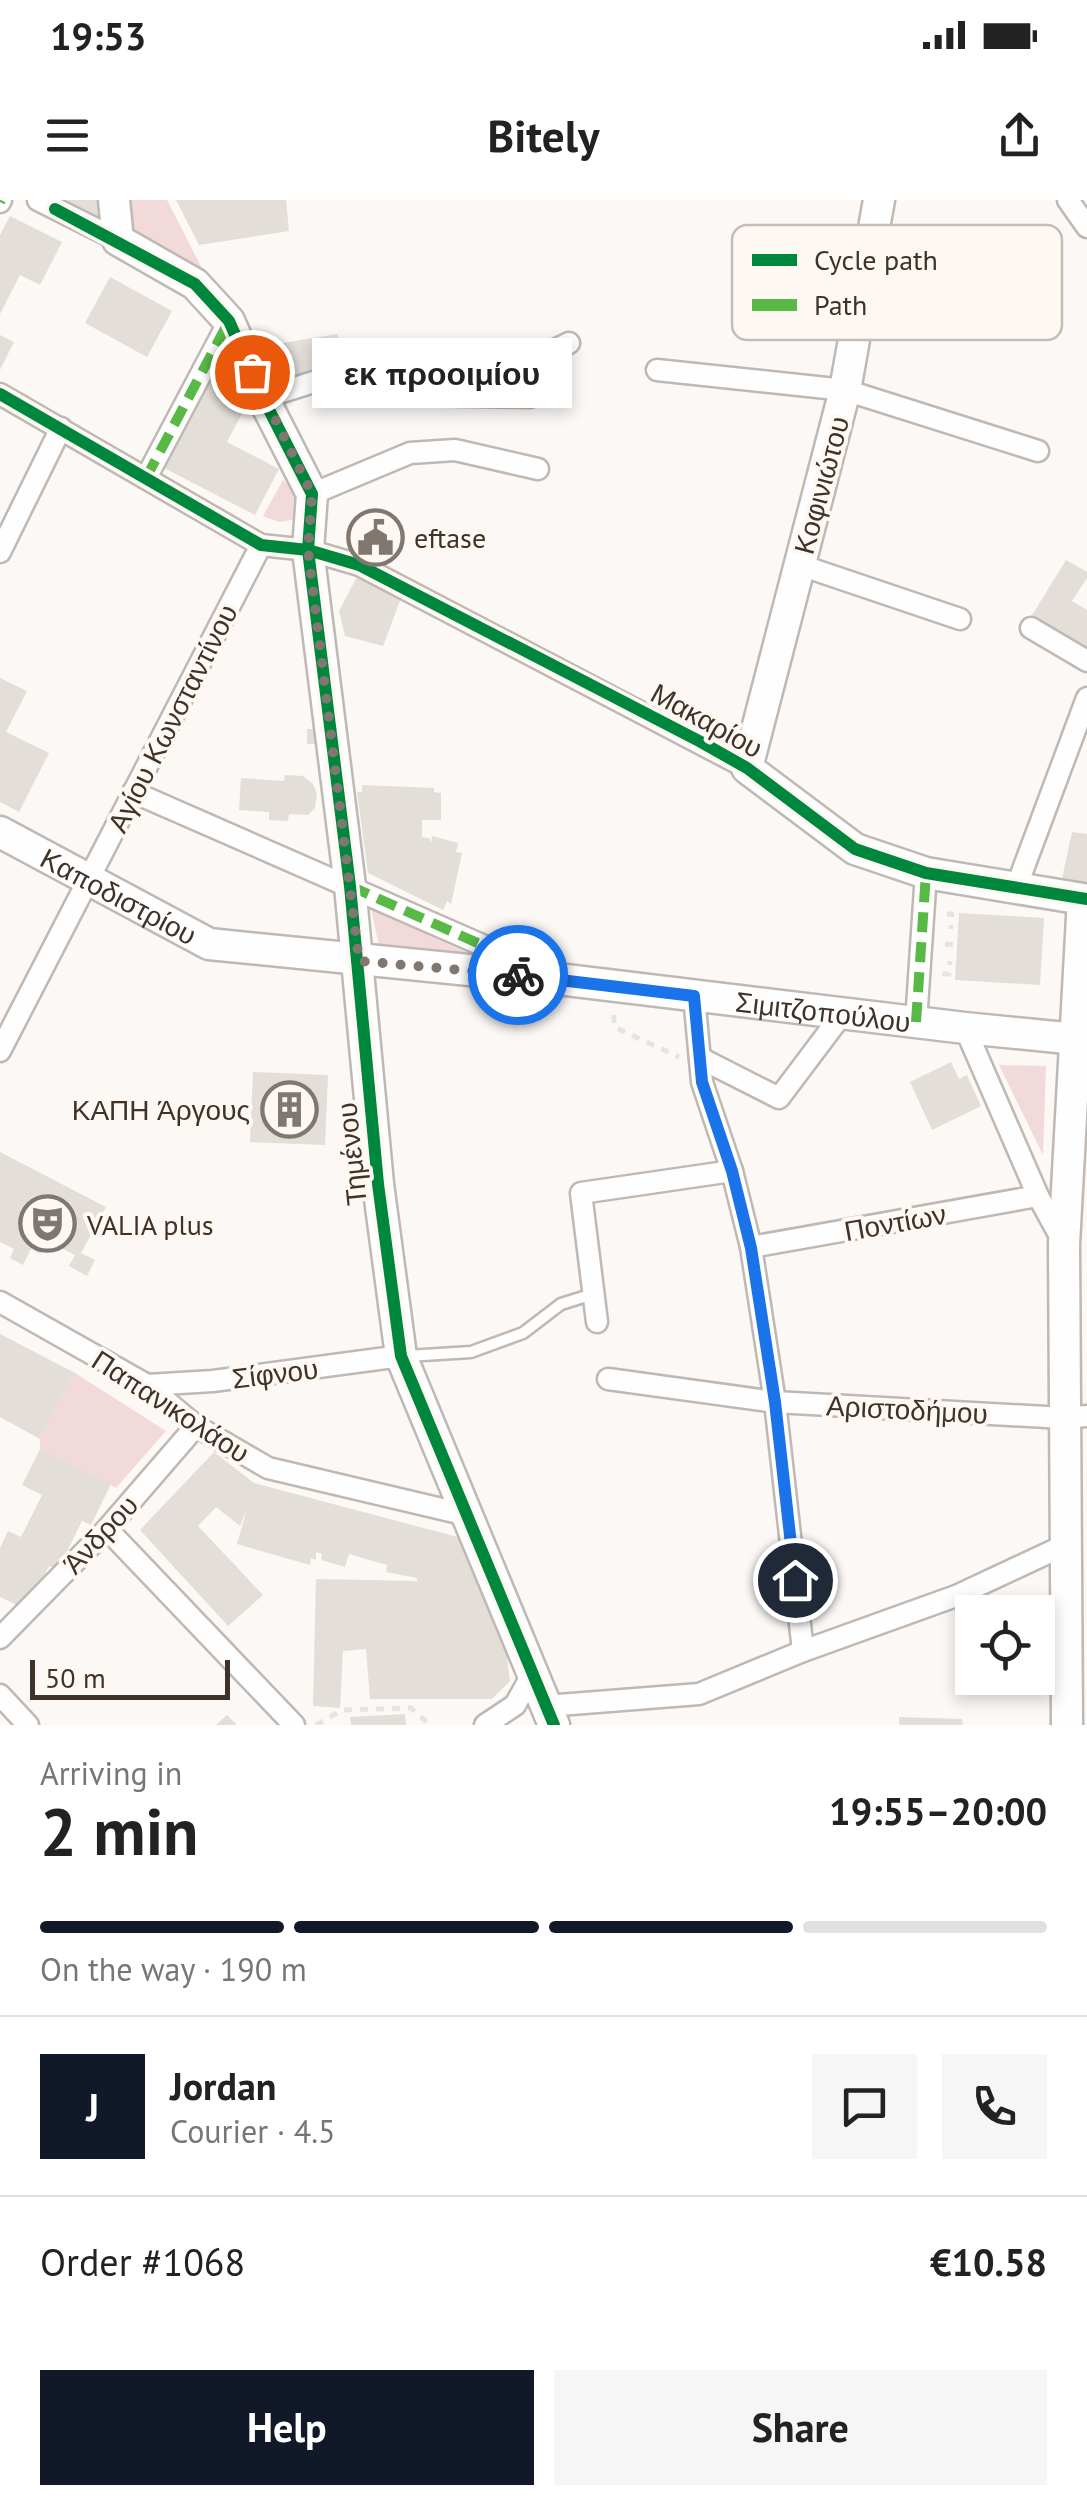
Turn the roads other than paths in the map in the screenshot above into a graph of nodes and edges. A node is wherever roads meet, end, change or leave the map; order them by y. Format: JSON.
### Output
{"nodes":[{"id":1,"x":114,"y":200,"type":"edge"},
{"id":2,"x":879,"y":200,"type":"edge"},
{"id":3,"x":1068,"y":200,"type":"edge"},
{"id":4,"x":46,"y":204,"type":"edge"},
{"id":5,"x":875,"y":225,"type":"edge"},
{"id":6,"x":1087,"y":226,"type":"edge"},
{"id":7,"x":118,"y":240,"type":"junction"},
{"id":8,"x":230,"y":321,"type":"junction"},
{"id":9,"x":854,"y":340,"type":"edge"},
{"id":10,"x":569,"y":343,"type":"dead end"},
{"id":11,"x":657,"y":370,"type":"dead end"},
{"id":12,"x":845,"y":390,"type":"junction"},
{"id":13,"x":0,"y":394,"type":"edge"},
{"id":14,"x":264,"y":398,"type":"junction"},
{"id":15,"x":61,"y":428,"type":"junction"},
{"id":16,"x":1038,"y":450,"type":"dead end"},
{"id":17,"x":538,"y":469,"type":"dead end"},
{"id":18,"x":146,"y":478,"type":"junction"},
{"id":19,"x":312,"y":494,"type":"junction"},
{"id":20,"x":261,"y":545,"type":"junction"},
{"id":21,"x":308,"y":550,"type":"junction"},
{"id":22,"x":0,"y":552,"type":"edge"},
{"id":23,"x":800,"y":565,"type":"junction"},
{"id":24,"x":960,"y":620,"type":"dead end"},
{"id":25,"x":1031,"y":628,"type":"dead end"},
{"id":26,"x":1087,"y":661,"type":"edge"},
{"id":27,"x":1087,"y":698,"type":"edge"},
{"id":28,"x":747,"y":768,"type":"junction"},
{"id":29,"x":133,"y":792,"type":"junction"},
{"id":30,"x":0,"y":832,"type":"edge"},
{"id":31,"x":926,"y":873,"type":"junction"},
{"id":32,"x":88,"y":879,"type":"junction"},
{"id":33,"x":350,"y":886,"type":"junction"},
{"id":34,"x":1016,"y":888,"type":"junction"},
{"id":35,"x":1085,"y":899,"type":"edge"},
{"id":36,"x":359,"y":961,"type":"junction"},
{"id":37,"x":558,"y":979,"type":"junction"},
{"id":38,"x":694,"y":996,"type":"junction"},
{"id":39,"x":844,"y":1013,"type":"junction"},
{"id":40,"x":916,"y":1022,"type":"junction"},
{"id":41,"x":965,"y":1028,"type":"junction"},
{"id":42,"x":1080,"y":1039,"type":"edge"},
{"id":43,"x":0,"y":1050,"type":"edge"},
{"id":44,"x":700,"y":1062,"type":"junction"},
{"id":45,"x":732,"y":1171,"type":"junction"},
{"id":46,"x":1038,"y":1196,"type":"junction"},
{"id":47,"x":1064,"y":1244,"type":"junction"},
{"id":48,"x":751,"y":1248,"type":"junction"},
{"id":49,"x":593,"y":1294,"type":"junction"},
{"id":50,"x":0,"y":1302,"type":"edge"},
{"id":51,"x":596,"y":1322,"type":"dead end"},
{"id":52,"x":402,"y":1356,"type":"junction"},
{"id":53,"x":608,"y":1380,"type":"dead end"},
{"id":54,"x":147,"y":1385,"type":"junction"},
{"id":55,"x":775,"y":1402,"type":"junction"},
{"id":56,"x":1076,"y":1417,"type":"edge"},
{"id":57,"x":196,"y":1426,"type":"junction"},
{"id":58,"x":467,"y":1515,"type":"junction"},
{"id":59,"x":107,"y":1529,"type":"junction"},
{"id":60,"x":1064,"y":1546,"type":"junction"},
{"id":61,"x":0,"y":1638,"type":"edge"},
{"id":62,"x":803,"y":1651,"type":"junction"},
{"id":63,"x":533,"y":1673,"type":"junction"},
{"id":64,"x":0,"y":1695,"type":"edge"},
{"id":65,"x":550,"y":1716,"type":"edge"},
{"id":66,"x":28,"y":1725,"type":"edge"},
{"id":67,"x":294,"y":1725,"type":"edge"},
{"id":68,"x":485,"y":1725,"type":"edge"},
{"id":69,"x":1066,"y":1725,"type":"edge"}],
"edges":[{"from":1,"to":7,"type":"street"},
{"from":2,"to":5,"type":"street","name":"Κοφινιώτου"},
{"from":3,"to":6,"type":"street"},
{"from":4,"to":7,"type":"street"},
{"from":7,"to":8,"type":"street"},
{"from":8,"to":14,"type":"street"},
{"from":8,"to":18,"type":"street"},
{"from":9,"to":12,"type":"street","name":"Κοφινιώτου"},
{"from":10,"to":14,"type":"street"},
{"from":11,"to":12,"type":"street"},
{"from":12,"to":16,"type":"street"},
{"from":12,"to":23,"type":"street","name":"Κοφινιώτου"},
{"from":13,"to":15,"type":"street"},
{"from":14,"to":19,"type":"street"},
{"from":15,"to":18,"type":"street"},
{"from":15,"to":22,"type":"street"},
{"from":17,"to":19,"type":"street"},
{"from":18,"to":20,"type":"street"},
{"from":19,"to":21,"type":"street","name":"Τημένου"},
{"from":20,"to":21,"type":"street","name":"Μακαρίου"},
{"from":20,"to":29,"type":"street","name":"Αγίου Κωνσταντίνου"},
{"from":21,"to":28,"type":"street","name":"Μακαρίου"},
{"from":21,"to":33,"type":"street","name":"Τημένου"},
{"from":23,"to":24,"type":"street"},
{"from":23,"to":28,"type":"street","name":"Κοφινιώτου"},
{"from":25,"to":26,"type":"street"},
{"from":27,"to":34,"type":"street"},
{"from":28,"to":31,"type":"street","name":"Μακαρίου"},
{"from":29,"to":32,"type":"street","name":"Αγίου Κωνσταντίνου"},
{"from":29,"to":33,"type":"street","name":"Σιμιτζοπούλου"},
{"from":30,"to":32,"type":"street","name":"Καποδιστρίου"},
{"from":31,"to":34,"type":"street","name":"Μακαρίου"},
{"from":31,"to":40,"type":"street"},
{"from":32,"to":36,"type":"street","name":"Καποδιστρίου"},
{"from":32,"to":43,"type":"street","name":"Αγίου Κωνσταντίνου"},
{"from":33,"to":36,"type":"street","name":"Τημένου"},
{"from":33,"to":37,"type":"street","name":"Σιμιτζοπούλου"},
{"from":34,"to":35,"type":"street","name":"Μακαρίου"},
{"from":35,"to":42,"type":"street"},
{"from":36,"to":37,"type":"street","name":"Σιμιτζοπούλου"},
{"from":36,"to":52,"type":"street","name":"Τημένου"},
{"from":37,"to":38,"type":"street","name":"Σιμιτζοπούλου"},
{"from":38,"to":39,"type":"street","name":"Σιμιτζοπούλου"},
{"from":38,"to":44,"type":"street"},
{"from":39,"to":40,"type":"street","name":"Σιμιτζοπούλου"},
{"from":39,"to":44,"type":"street"},
{"from":40,"to":41,"type":"street","name":"Σιμιτζοπούλου"},
{"from":41,"to":42,"type":"street","name":"Σιμιτζοπούλου"},
{"from":41,"to":46,"type":"street"},
{"from":42,"to":47,"type":"street"},
{"from":44,"to":45,"type":"street"},
{"from":45,"to":48,"type":"street"},
{"from":45,"to":49,"type":"street"},
{"from":46,"to":47,"type":"street"},
{"from":46,"to":48,"type":"street","name":"Ποντίων"},
{"from":47,"to":56,"type":"street"},
{"from":48,"to":55,"type":"street"},
{"from":49,"to":51,"type":"street"},
{"from":49,"to":52,"type":"lane"},
{"from":50,"to":54,"type":"street","name":"Παπανικολάου"},
{"from":52,"to":54,"type":"street","name":"Σίφνου"},
{"from":52,"to":58,"type":"street","name":"Τημένου"},
{"from":53,"to":55,"type":"street","name":"Αριστοδήμου"},
{"from":54,"to":57,"type":"street","name":"Παπανικολάου"},
{"from":55,"to":56,"type":"street","name":"Αριστοδήμου"},
{"from":55,"to":62,"type":"street"},
{"from":56,"to":60,"type":"street"},
{"from":57,"to":58,"type":"street","name":"Παπανικολάου"},
{"from":57,"to":59,"type":"street","name":"Άνδρου"},
{"from":58,"to":63,"type":"street","name":"Τημένου"},
{"from":59,"to":61,"type":"street","name":"Άνδρου"},
{"from":59,"to":67,"type":"street"},
{"from":60,"to":62,"type":"street"},
{"from":60,"to":69,"type":"street"},
{"from":62,"to":65,"type":"street"},
{"from":63,"to":65,"type":"street","name":"Τημένου"},
{"from":63,"to":68,"type":"street"},
{"from":64,"to":66,"type":"street"}]}
